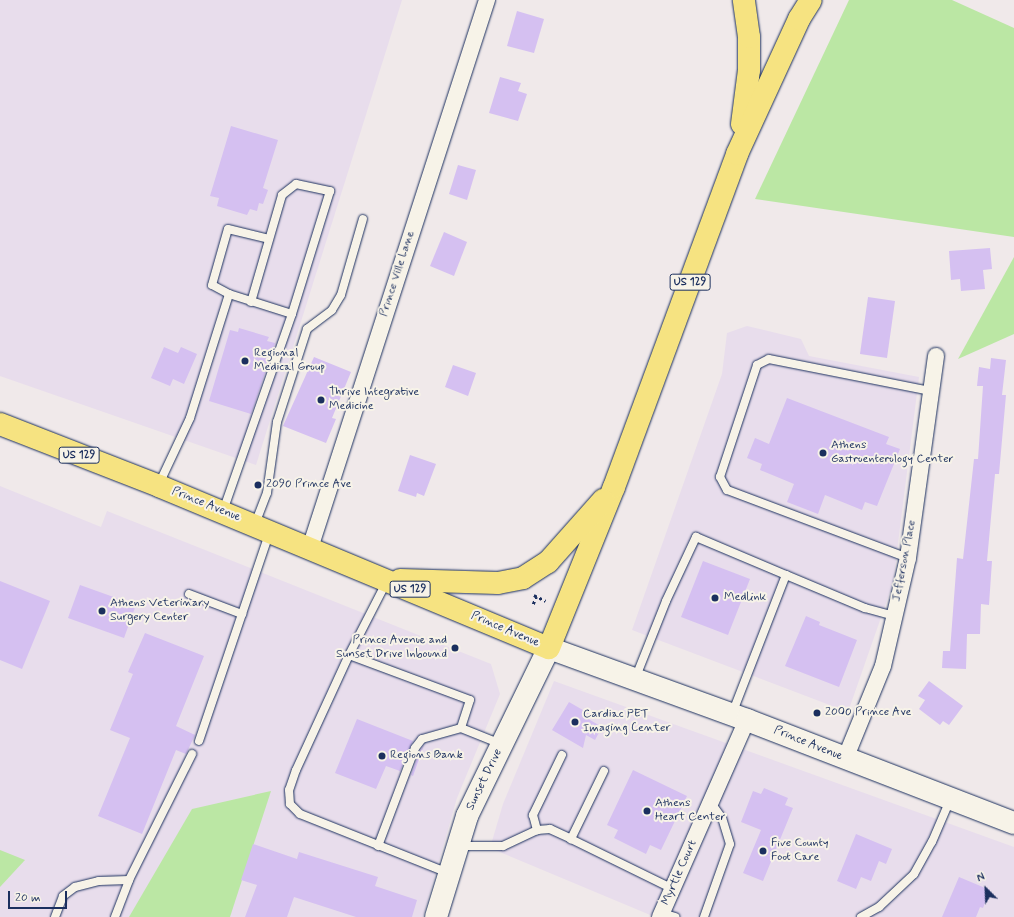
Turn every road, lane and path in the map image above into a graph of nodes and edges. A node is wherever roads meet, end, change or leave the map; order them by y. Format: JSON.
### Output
{"nodes":[{"id":1,"x":487,"y":0,"type":"edge"},
{"id":2,"x":744,"y":0,"type":"edge"},
{"id":3,"x":811,"y":0,"type":"edge"},
{"id":4,"x":737,"y":154,"type":"junction"},
{"id":5,"x":363,"y":219,"type":"dead end"},
{"id":6,"x":269,"y":239,"type":"junction"},
{"id":7,"x":229,"y":294,"type":"junction"},
{"id":8,"x":251,"y":302,"type":"junction"},
{"id":9,"x":292,"y":314,"type":"junction"},
{"id":10,"x":936,"y":356,"type":"dead end"},
{"id":11,"x":931,"y":391,"type":"junction"},
{"id":12,"x":0,"y":424,"type":"edge"},
{"id":13,"x":159,"y":486,"type":"junction"},
{"id":14,"x":614,"y":487,"type":"junction"},
{"id":15,"x":222,"y":512,"type":"junction"},
{"id":16,"x":263,"y":528,"type":"junction"},
{"id":17,"x":310,"y":548,"type":"junction"},
{"id":18,"x":908,"y":558,"type":"junction"},
{"id":19,"x":786,"y":575,"type":"junction"},
{"id":20,"x":388,"y":580,"type":"junction"},
{"id":21,"x":189,"y":594,"type":"dead end"},
{"id":22,"x":532,"y":594,"type":"dead end"},
{"id":23,"x":536,"y":597,"type":"junction"},
{"id":24,"x":547,"y":602,"type":"dead end"},
{"id":25,"x":533,"y":604,"type":"dead end"},
{"id":26,"x":242,"y":614,"type":"junction"},
{"id":27,"x":894,"y":616,"type":"junction"},
{"id":28,"x":549,"y":648,"type":"junction"},
{"id":29,"x":349,"y":655,"type":"junction"},
{"id":30,"x":635,"y":680,"type":"junction"},
{"id":31,"x":739,"y":717,"type":"junction"},
{"id":32,"x":461,"y":728,"type":"junction"},
{"id":33,"x":199,"y":741,"type":"dead end"},
{"id":34,"x":502,"y":745,"type":"junction"},
{"id":35,"x":192,"y":754,"type":"dead end"},
{"id":36,"x":562,"y":755,"type":"dead end"},
{"id":37,"x":845,"y":759,"type":"junction"},
{"id":38,"x":604,"y":771,"type":"dead end"},
{"id":39,"x":950,"y":799,"type":"junction"},
{"id":40,"x":711,"y":803,"type":"junction"},
{"id":41,"x":1014,"y":823,"type":"edge"},
{"id":42,"x":537,"y":830,"type":"junction"},
{"id":43,"x":571,"y":840,"type":"junction"},
{"id":44,"x":378,"y":846,"type":"junction"},
{"id":45,"x":456,"y":846,"type":"junction"},
{"id":46,"x":448,"y":873,"type":"junction"},
{"id":47,"x":129,"y":880,"type":"junction"},
{"id":48,"x":673,"y":889,"type":"junction"},
{"id":49,"x":666,"y":916,"type":"edge"},
{"id":50,"x":55,"y":917,"type":"edge"},
{"id":51,"x":115,"y":917,"type":"edge"},
{"id":52,"x":436,"y":917,"type":"edge"},
{"id":53,"x":704,"y":917,"type":"edge"},
{"id":54,"x":861,"y":917,"type":"edge"}],
"edges":[{"from":1,"to":17,"type":"street","name":"Prince Ville Lane"},
{"from":2,"to":4,"type":"highway"},
{"from":3,"to":4,"type":"highway","number":"US 129"},
{"from":4,"to":14,"type":"highway","number":"US 129"},
{"from":5,"to":16,"type":"lane"},
{"from":6,"to":7,"type":"lane"},
{"from":6,"to":8,"type":"lane"},
{"from":6,"to":9,"type":"lane"},
{"from":7,"to":8,"type":"lane"},
{"from":7,"to":13,"type":"lane"},
{"from":8,"to":9,"type":"lane"},
{"from":9,"to":15,"type":"lane"},
{"from":10,"to":11,"type":"street","name":"Jefferson Place"},
{"from":11,"to":18,"type":"street","name":"Jefferson Place"},
{"from":11,"to":18,"type":"lane"},
{"from":12,"to":13,"type":"highway","name":"Prince Avenue","number":"US 129"},
{"from":13,"to":15,"type":"highway","name":"Prince Avenue","number":"US 129"},
{"from":14,"to":20,"type":"highway"},
{"from":14,"to":28,"type":"highway","number":"US 129"},
{"from":15,"to":16,"type":"highway","name":"Prince Avenue","number":"US 129"},
{"from":16,"to":17,"type":"highway","name":"Prince Avenue","number":"US 129"},
{"from":16,"to":26,"type":"lane"},
{"from":17,"to":20,"type":"highway","name":"Prince Avenue","number":"US 129"},
{"from":18,"to":27,"type":"street","name":"Jefferson Place"},
{"from":19,"to":27,"type":"lane"},
{"from":19,"to":30,"type":"lane"},
{"from":19,"to":31,"type":"lane"},
{"from":20,"to":28,"type":"highway","name":"Prince Avenue","number":"US 129"},
{"from":20,"to":29,"type":"lane"},
{"from":21,"to":26,"type":"lane"},
{"from":22,"to":23,"type":"path"},
{"from":23,"to":24,"type":"path"},
{"from":23,"to":25,"type":"path"},
{"from":26,"to":33,"type":"lane"},
{"from":27,"to":37,"type":"street","name":"Jefferson Place"},
{"from":28,"to":30,"type":"main road","name":"Prince Avenue"},
{"from":28,"to":34,"type":"main road","name":"Sunset Drive"},
{"from":29,"to":32,"type":"lane"},
{"from":29,"to":44,"type":"lane"},
{"from":30,"to":31,"type":"main road","name":"Prince Avenue"},
{"from":31,"to":37,"type":"main road","name":"Prince Avenue"},
{"from":31,"to":40,"type":"street","name":"Myrtle Court"},
{"from":32,"to":34,"type":"lane"},
{"from":32,"to":44,"type":"lane"},
{"from":34,"to":45,"type":"main road","name":"Sunset Drive"},
{"from":35,"to":47,"type":"lane"},
{"from":36,"to":42,"type":"lane"},
{"from":37,"to":39,"type":"main road","name":"Prince Avenue"},
{"from":38,"to":43,"type":"lane"},
{"from":39,"to":41,"type":"main road","name":"Prince Avenue"},
{"from":39,"to":54,"type":"lane"},
{"from":40,"to":48,"type":"street","name":"Myrtle Court"},
{"from":40,"to":53,"type":"lane"},
{"from":42,"to":43,"type":"lane"},
{"from":42,"to":45,"type":"lane"},
{"from":43,"to":48,"type":"lane"},
{"from":44,"to":46,"type":"lane"},
{"from":45,"to":46,"type":"main road","name":"Sunset Drive"},
{"from":46,"to":52,"type":"main road","name":"Sunset Drive"},
{"from":47,"to":50,"type":"lane"},
{"from":47,"to":51,"type":"lane"},
{"from":48,"to":49,"type":"street","name":"Myrtle Court"}]}
